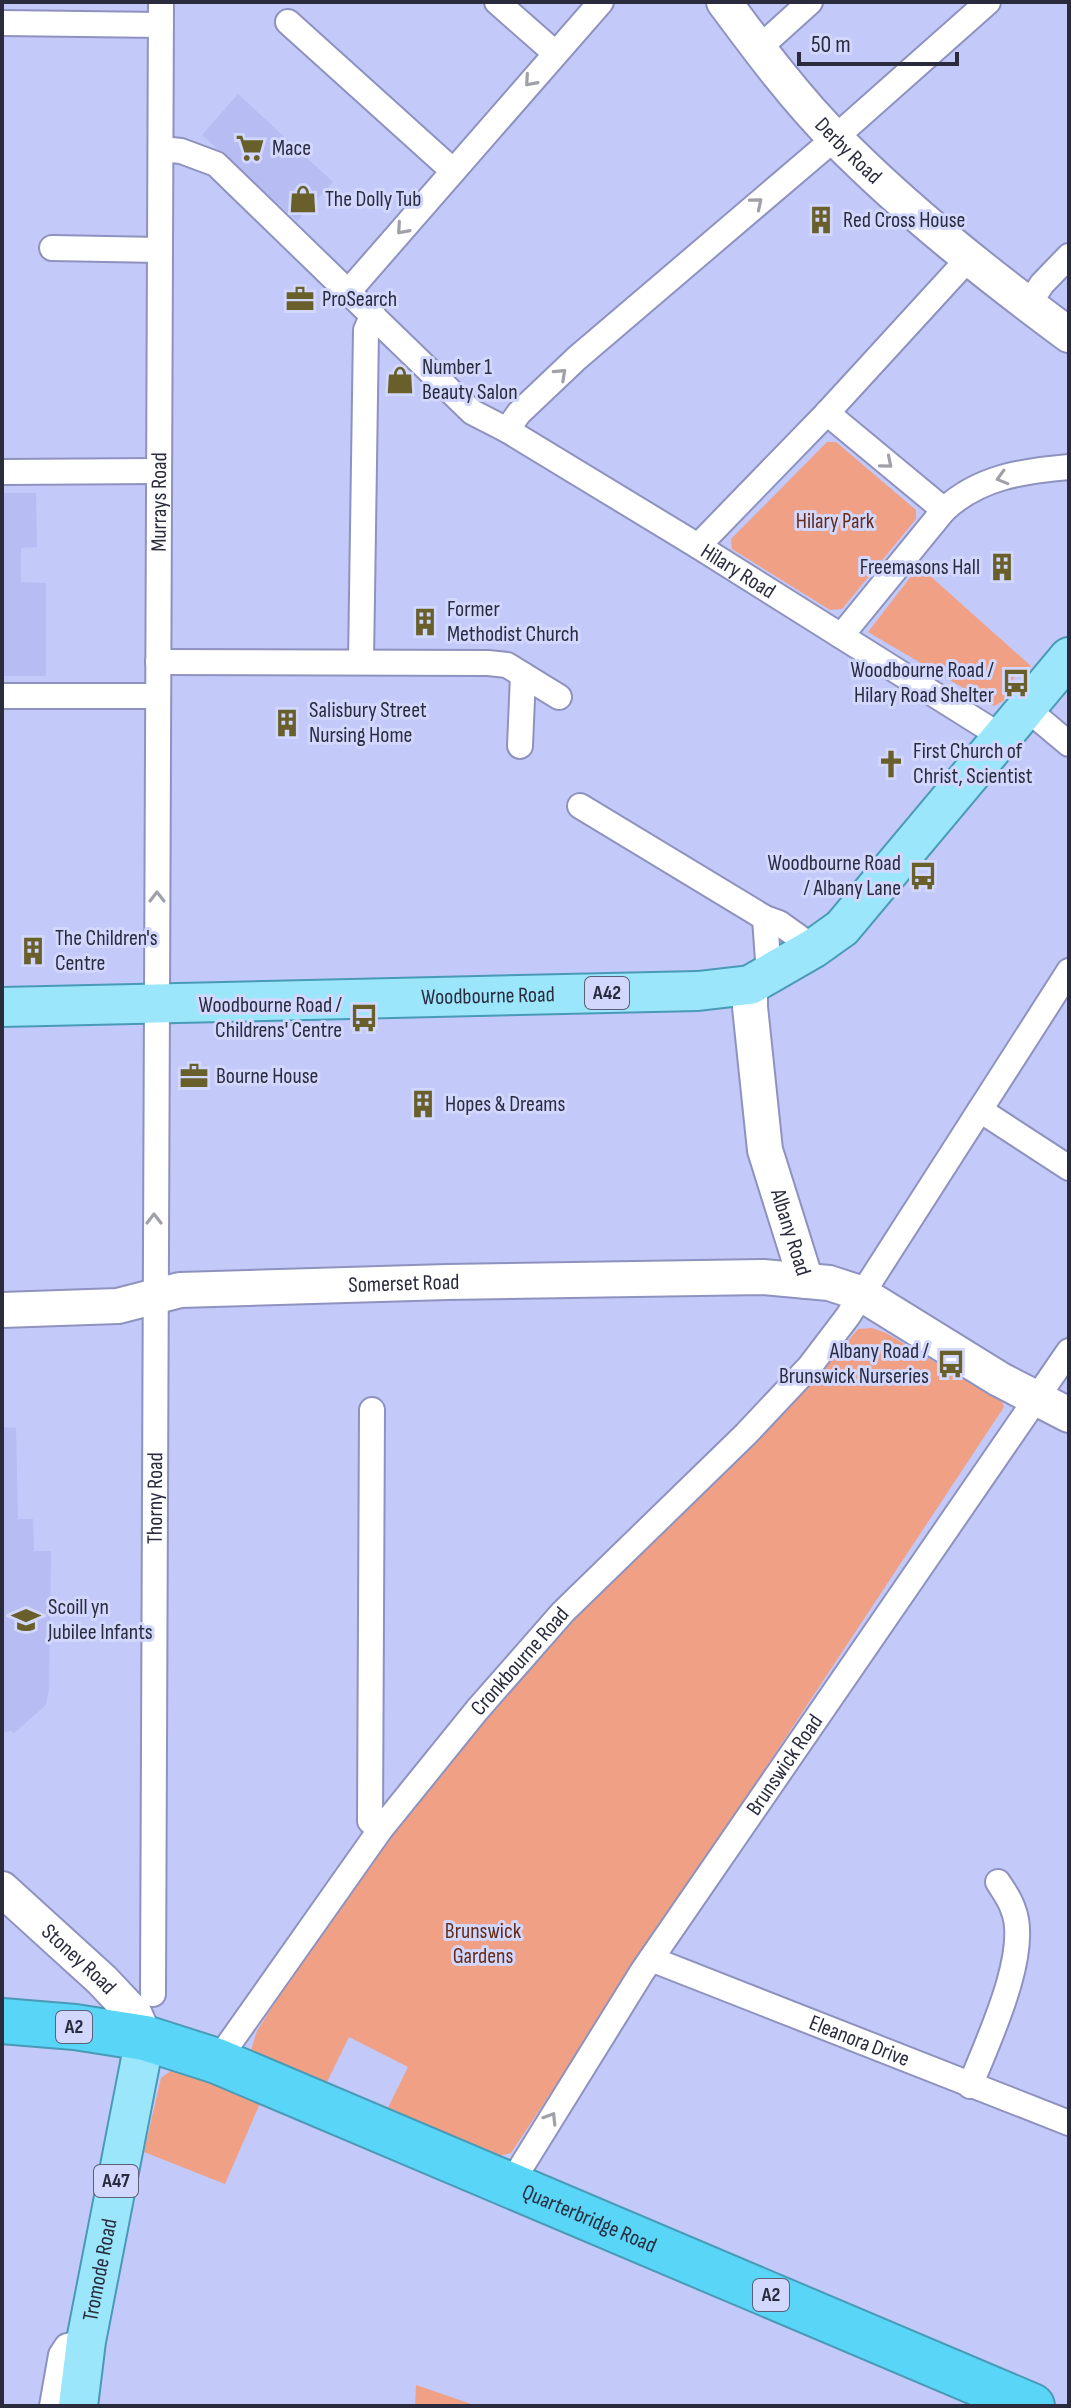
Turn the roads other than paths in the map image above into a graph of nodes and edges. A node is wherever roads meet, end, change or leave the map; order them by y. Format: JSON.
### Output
{"nodes":[{"id":1,"x":497,"y":2,"type":"edge"},
{"id":2,"x":601,"y":2,"type":"edge"},
{"id":3,"x":724,"y":2,"type":"edge"},
{"id":4,"x":810,"y":2,"type":"edge"},
{"id":5,"x":988,"y":2,"type":"edge"},
{"id":6,"x":161,"y":13,"type":"edge"},
{"id":7,"x":288,"y":22,"type":"dead end"},
{"id":8,"x":2,"y":23,"type":"edge"},
{"id":9,"x":759,"y":48,"type":"junction"},
{"id":10,"x":555,"y":53,"type":"junction"},
{"id":11,"x":834,"y":138,"type":"junction"},
{"id":12,"x":161,"y":149,"type":"junction"},
{"id":13,"x":452,"y":170,"type":"junction"},
{"id":14,"x":52,"y":248,"type":"dead end"},
{"id":15,"x":160,"y":250,"type":"junction"},
{"id":16,"x":1069,"y":256,"type":"edge"},
{"id":17,"x":969,"y":258,"type":"junction"},
{"id":18,"x":348,"y":292,"type":"junction"},
{"id":19,"x":1028,"y":305,"type":"junction"},
{"id":20,"x":373,"y":314,"type":"junction"},
{"id":21,"x":1069,"y":335,"type":"edge"},
{"id":22,"x":827,"y":413,"type":"junction"},
{"id":23,"x":507,"y":430,"type":"junction"},
{"id":24,"x":1069,"y":467,"type":"edge"},
{"id":25,"x":158,"y":471,"type":"junction"},
{"id":26,"x":2,"y":472,"type":"edge"},
{"id":27,"x":944,"y":510,"type":"junction"},
{"id":28,"x":698,"y":546,"type":"junction"},
{"id":29,"x":841,"y":636,"type":"junction"},
{"id":30,"x":1069,"y":657,"type":"edge"},
{"id":31,"x":158,"y":662,"type":"junction"},
{"id":32,"x":361,"y":662,"type":"junction"},
{"id":33,"x":523,"y":675,"type":"junction"},
{"id":34,"x":2,"y":696,"type":"edge"},
{"id":35,"x":158,"y":696,"type":"junction"},
{"id":36,"x":559,"y":697,"type":"dead end"},
{"id":37,"x":1026,"y":708,"type":"junction"},
{"id":38,"x":1002,"y":737,"type":"junction"},
{"id":39,"x":1069,"y":744,"type":"edge"},
{"id":40,"x":520,"y":746,"type":"dead end"},
{"id":41,"x":580,"y":806,"type":"dead end"},
{"id":42,"x":765,"y":918,"type":"junction"},
{"id":43,"x":814,"y":948,"type":"junction"},
{"id":44,"x":1069,"y":971,"type":"edge"},
{"id":45,"x":759,"y":980,"type":"junction"},
{"id":46,"x":156,"y":1003,"type":"junction"},
{"id":47,"x":2,"y":1007,"type":"edge"},
{"id":48,"x":980,"y":1110,"type":"junction"},
{"id":49,"x":1069,"y":1168,"type":"edge"},
{"id":50,"x":806,"y":1281,"type":"junction"},
{"id":51,"x":860,"y":1293,"type":"junction"},
{"id":52,"x":154,"y":1297,"type":"junction"},
{"id":53,"x":2,"y":1310,"type":"edge"},
{"id":54,"x":1069,"y":1351,"type":"edge"},
{"id":55,"x":1036,"y":1398,"type":"junction"},
{"id":56,"x":372,"y":1410,"type":"dead end"},
{"id":57,"x":1069,"y":1415,"type":"edge"},
{"id":58,"x":380,"y":1830,"type":"junction"},
{"id":59,"x":998,"y":1882,"type":"dead end"},
{"id":60,"x":2,"y":1889,"type":"edge"},
{"id":61,"x":651,"y":1959,"type":"junction"},
{"id":62,"x":153,"y":1994,"type":"dead end"},
{"id":63,"x":2,"y":2021,"type":"edge"},
{"id":64,"x":145,"y":2038,"type":"junction"},
{"id":65,"x":217,"y":2061,"type":"junction"},
{"id":66,"x":970,"y":2086,"type":"junction"},
{"id":67,"x":1069,"y":2123,"type":"edge"},
{"id":68,"x":510,"y":2185,"type":"junction"},
{"id":69,"x":86,"y":2341,"type":"junction"},
{"id":70,"x":52,"y":2406,"type":"edge"},
{"id":71,"x":78,"y":2406,"type":"edge"},
{"id":72,"x":1032,"y":2406,"type":"edge"}],
"edges":[{"from":1,"to":10,"type":"street"},
{"from":2,"to":10,"type":"street"},
{"from":3,"to":9,"type":"main road","name":"Derby Road"},
{"from":4,"to":9,"type":"street"},
{"from":5,"to":11,"type":"street"},
{"from":6,"to":8,"type":"street"},
{"from":6,"to":12,"type":"street","name":"Murrays Road"},
{"from":7,"to":13,"type":"street"},
{"from":9,"to":11,"type":"main road","name":"Derby Road"},
{"from":10,"to":13,"type":"street","one_way":true},
{"from":11,"to":17,"type":"main road","name":"Derby Road"},
{"from":23,"to":11,"type":"street","one_way":true},
{"from":12,"to":15,"type":"street","name":"Murrays Road"},
{"from":12,"to":18,"type":"street","name":"Hilary Road"},
{"from":13,"to":18,"type":"street","one_way":true},
{"from":14,"to":15,"type":"street"},
{"from":15,"to":25,"type":"street","name":"Murrays Road"},
{"from":16,"to":19,"type":"street"},
{"from":17,"to":19,"type":"main road","name":"Derby Road"},
{"from":17,"to":22,"type":"street"},
{"from":18,"to":20,"type":"street","name":"Hilary Road"},
{"from":19,"to":21,"type":"main road","name":"Derby Road"},
{"from":20,"to":23,"type":"street","name":"Hilary Road"},
{"from":20,"to":32,"type":"street"},
{"from":22,"to":27,"type":"street","one_way":true},
{"from":22,"to":28,"type":"street"},
{"from":23,"to":28,"type":"street","name":"Hilary Road"},
{"from":24,"to":27,"type":"street","one_way":true},
{"from":25,"to":26,"type":"street"},
{"from":25,"to":31,"type":"street","name":"Murrays Road"},
{"from":27,"to":29,"type":"street"},
{"from":28,"to":29,"type":"street","name":"Hilary Road"},
{"from":29,"to":38,"type":"street","name":"Hilary Road"},
{"from":30,"to":37,"type":"main road","name":"Woodbourne Road","number":"A42"},
{"from":31,"to":32,"type":"street"},
{"from":31,"to":35,"type":"street","name":"Murrays Road"},
{"from":32,"to":33,"type":"street"},
{"from":33,"to":36,"type":"street"},
{"from":33,"to":40,"type":"street"},
{"from":34,"to":35,"type":"street"},
{"from":46,"to":35,"type":"street","name":"Murrays Road","one_way":true},
{"from":37,"to":38,"type":"main road","name":"Woodbourne Road","number":"A42"},
{"from":37,"to":39,"type":"street"},
{"from":38,"to":43,"type":"main road","name":"Woodbourne Road","number":"A42"},
{"from":41,"to":42,"type":"street"},
{"from":42,"to":43,"type":"street"},
{"from":42,"to":45,"type":"street"},
{"from":43,"to":45,"type":"main road","name":"Woodbourne Road","number":"A42"},
{"from":44,"to":48,"type":"street","name":"Cronkbourne Road"},
{"from":45,"to":46,"type":"main road","name":"Woodbourne Road","number":"A42"},
{"from":45,"to":50,"type":"main road","name":"Albany Road"},
{"from":46,"to":47,"type":"main road","name":"Woodbourne Road","number":"A42"},
{"from":52,"to":46,"type":"street","name":"Thorny Road","one_way":true},
{"from":48,"to":49,"type":"street"},
{"from":48,"to":51,"type":"street","name":"Cronkbourne Road"},
{"from":50,"to":51,"type":"main road","name":"Albany Road"},
{"from":50,"to":52,"type":"main road","name":"Somerset Road"},
{"from":51,"to":55,"type":"main road","name":"Albany Road"},
{"from":51,"to":58,"type":"street","name":"Cronkbourne Road"},
{"from":52,"to":53,"type":"main road","name":"Somerset Road"},
{"from":52,"to":62,"type":"street","name":"Thorny Road"},
{"from":54,"to":55,"type":"street","name":"Brunswick Road"},
{"from":55,"to":57,"type":"main road","name":"Albany Road"},
{"from":55,"to":61,"type":"street","name":"Brunswick Road"},
{"from":56,"to":58,"type":"street"},
{"from":58,"to":65,"type":"street","name":"Cronkbourne Road"},
{"from":59,"to":66,"type":"street"},
{"from":60,"to":64,"type":"main road","name":"Stoney Road"},
{"from":61,"to":66,"type":"street","name":"Eleanora Drive"},
{"from":68,"to":61,"type":"street","name":"Brunswick Road","one_way":true},
{"from":63,"to":64,"type":"highway","number":"A2"},
{"from":64,"to":65,"type":"highway","name":"Quarterbridge Road","number":"A2"},
{"from":64,"to":69,"type":"main road","name":"Tromode Road","number":"A47"},
{"from":65,"to":68,"type":"highway","name":"Quarterbridge Road","number":"A2"},
{"from":66,"to":67,"type":"street","name":"Eleanora Drive"},
{"from":68,"to":72,"type":"highway","name":"Quarterbridge Road","number":"A2"},
{"from":69,"to":70,"type":"street"},
{"from":69,"to":71,"type":"main road","name":"Tromode Road","number":"A47"}]}
